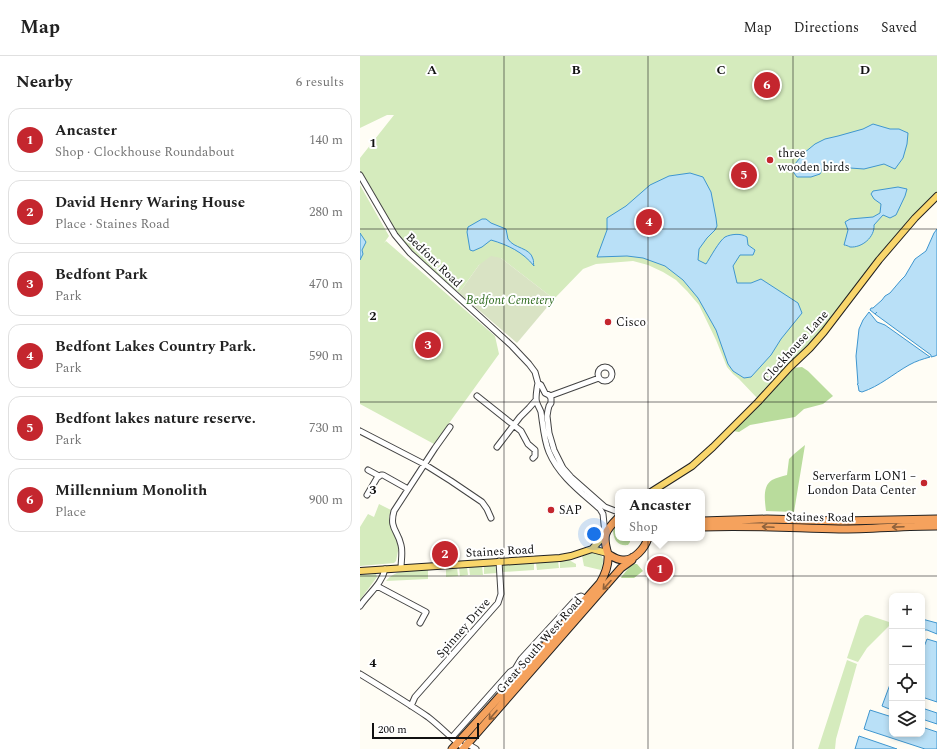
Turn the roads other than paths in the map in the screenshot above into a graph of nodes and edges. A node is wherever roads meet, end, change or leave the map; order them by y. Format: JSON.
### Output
{"nodes":[{"id":1,"x":360,"y":175,"type":"edge"},
{"id":2,"x":937,"y":196,"type":"edge"},
{"id":3,"x":599,"y":378,"type":"dead end"},
{"id":4,"x":538,"y":383,"type":"junction"},
{"id":5,"x":548,"y":394,"type":"junction"},
{"id":6,"x":477,"y":396,"type":"dead end"},
{"id":7,"x":536,"y":399,"type":"junction"},
{"id":8,"x":539,"y":406,"type":"junction"},
{"id":9,"x":549,"y":406,"type":"junction"},
{"id":10,"x":529,"y":408,"type":"junction"},
{"id":11,"x":514,"y":426,"type":"junction"},
{"id":12,"x":450,"y":428,"type":"dead end"},
{"id":13,"x":360,"y":431,"type":"edge"},
{"id":14,"x":497,"y":447,"type":"dead end"},
{"id":15,"x":533,"y":458,"type":"dead end"},
{"id":16,"x":424,"y":464,"type":"junction"},
{"id":17,"x":368,"y":470,"type":"dead end"},
{"id":18,"x":378,"y":476,"type":"junction"},
{"id":19,"x":408,"y":489,"type":"junction"},
{"id":20,"x":656,"y":489,"type":"edge"},
{"id":21,"x":368,"y":495,"type":"dead end"},
{"id":22,"x":615,"y":511,"type":"edge"},
{"id":23,"x":491,"y":518,"type":"dead end"},
{"id":24,"x":937,"y":519,"type":"edge"},
{"id":25,"x":705,"y":521,"type":"edge"},
{"id":26,"x":615,"y":522,"type":"edge"},
{"id":27,"x":937,"y":526,"type":"edge"},
{"id":28,"x":705,"y":527,"type":"edge"},
{"id":29,"x":605,"y":534,"type":"junction"},
{"id":30,"x":647,"y":541,"type":"edge"},
{"id":31,"x":592,"y":549,"type":"junction"},
{"id":32,"x":608,"y":553,"type":"junction"},
{"id":33,"x":633,"y":557,"type":"junction"},
{"id":34,"x":500,"y":562,"type":"junction"},
{"id":35,"x":401,"y":568,"type":"junction"},
{"id":36,"x":385,"y":569,"type":"junction"},
{"id":37,"x":360,"y":571,"type":"edge"},
{"id":38,"x":377,"y":586,"type":"junction"},
{"id":39,"x":360,"y":606,"type":"edge"},
{"id":40,"x":420,"y":623,"type":"dead end"},
{"id":41,"x":360,"y":674,"type":"edge"},
{"id":42,"x":415,"y":697,"type":"junction"},
{"id":43,"x":403,"y":701,"type":"junction"},
{"id":44,"x":411,"y":706,"type":"junction"},
{"id":45,"x":445,"y":730,"type":"junction"},
{"id":46,"x":461,"y":744,"type":"edge"},
{"id":47,"x":452,"y":749,"type":"edge"},
{"id":48,"x":476,"y":749,"type":"edge"}],
"edges":[{"from":1,"to":4,"type":"street","name":"Bedfont Road"},
{"from":2,"to":20,"type":"main road","name":"Clockhouse Lane"},
{"from":3,"to":5,"type":"street"},
{"from":4,"to":5,"type":"street","name":"Bedfont Road"},
{"from":4,"to":7,"type":"street"},
{"from":5,"to":7,"type":"street"},
{"from":5,"to":9,"type":"street"},
{"from":6,"to":11,"type":"street"},
{"from":7,"to":8,"type":"street"},
{"from":7,"to":10,"type":"street"},
{"from":8,"to":9,"type":"street"},
{"from":8,"to":10,"type":"street"},
{"from":8,"to":29,"type":"street"},
{"from":9,"to":22,"type":"street"},
{"from":10,"to":11,"type":"street"},
{"from":11,"to":14,"type":"street"},
{"from":11,"to":15,"type":"street"},
{"from":12,"to":16,"type":"street"},
{"from":13,"to":16,"type":"street"},
{"from":16,"to":19,"type":"street"},
{"from":16,"to":23,"type":"street"},
{"from":17,"to":18,"type":"street"},
{"from":18,"to":19,"type":"street"},
{"from":18,"to":21,"type":"street"},
{"from":19,"to":35,"type":"street"},
{"from":24,"to":25,"type":"highway","name":"Staines Road"},
{"from":26,"to":29,"type":"highway"},
{"from":27,"to":28,"type":"highway","name":"Staines Road","one_way":true},
{"from":29,"to":31,"type":"main road","name":"Staines Road"},
{"from":29,"to":32,"type":"highway","name":"Great South West Road"},
{"from":30,"to":33,"type":"highway","name":"Great South West Road"},
{"from":31,"to":32,"type":"main road"},
{"from":31,"to":34,"type":"main road","name":"Staines Road"},
{"from":32,"to":33,"type":"highway"},
{"from":32,"to":46,"type":"highway","name":"Great South West Road"},
{"from":33,"to":46,"type":"highway","name":"Great South West Road","one_way":true},
{"from":34,"to":35,"type":"main road","name":"Staines Road"},
{"from":34,"to":42,"type":"street","name":"Spinney Drive"},
{"from":35,"to":36,"type":"main road","name":"Staines Road"},
{"from":36,"to":37,"type":"main road","name":"Staines Road"},
{"from":36,"to":38,"type":"street"},
{"from":38,"to":39,"type":"street"},
{"from":38,"to":40,"type":"street"},
{"from":41,"to":43,"type":"street"},
{"from":42,"to":43,"type":"street"},
{"from":42,"to":44,"type":"street","name":"Spinney Drive"},
{"from":43,"to":44,"type":"street"},
{"from":44,"to":45,"type":"street"},
{"from":45,"to":46,"type":"street"},
{"from":45,"to":46,"type":"street"},
{"from":46,"to":47,"type":"highway","name":"Great South West Road"},
{"from":46,"to":48,"type":"street"}]}
